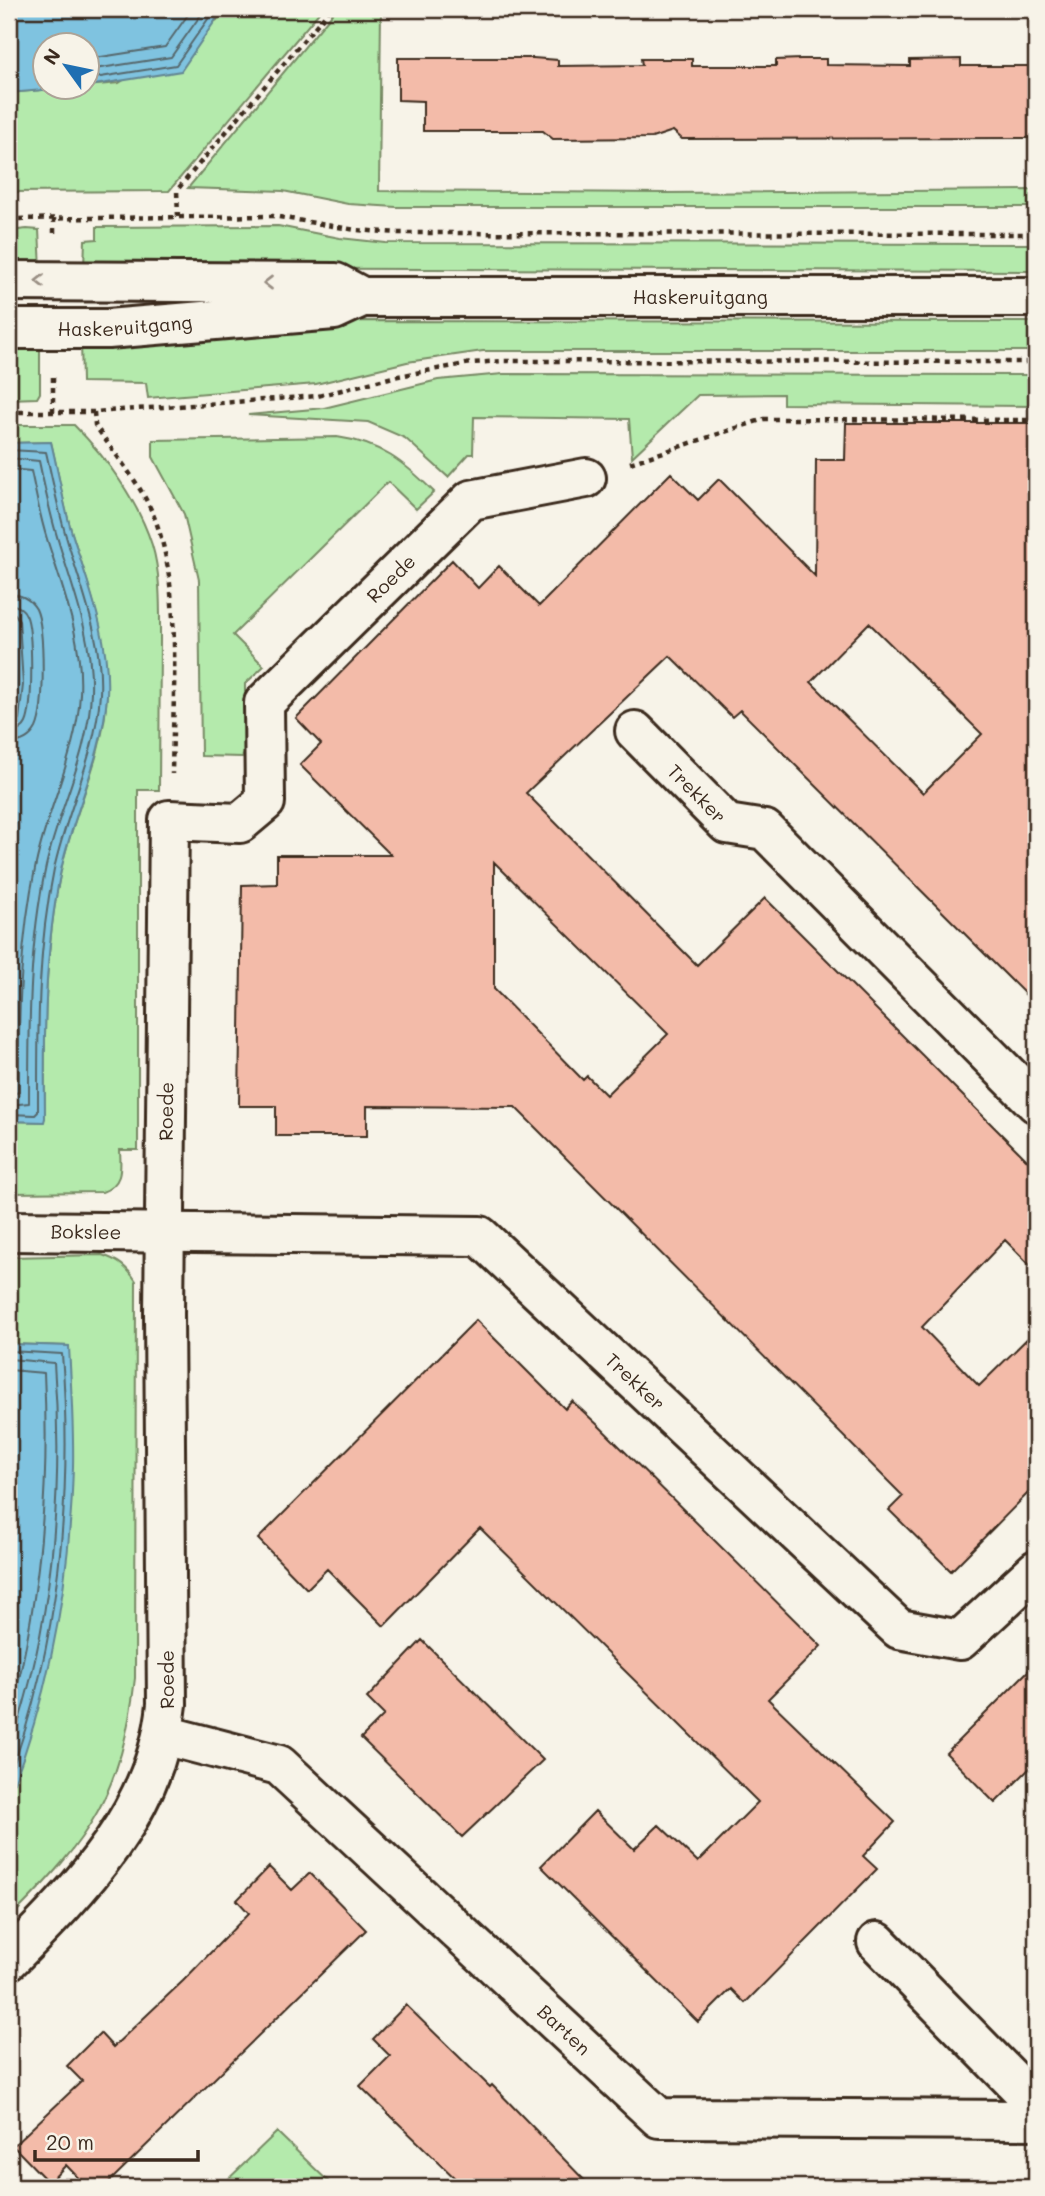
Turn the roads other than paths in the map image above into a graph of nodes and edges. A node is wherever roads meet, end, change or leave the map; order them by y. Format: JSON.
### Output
{"nodes":[{"id":1,"x":9,"y":281,"type":"edge"},
{"id":2,"x":362,"y":297,"type":"junction"},
{"id":3,"x":1036,"y":298,"type":"edge"},
{"id":4,"x":9,"y":329,"type":"edge"},
{"id":5,"x":586,"y":478,"type":"road end"},
{"id":6,"x":635,"y":731,"type":"dead end"},
{"id":7,"x":1036,"y":1103,"type":"edge"},
{"id":8,"x":165,"y":1230,"type":"junction"},
{"id":9,"x":9,"y":1231,"type":"edge"},
{"id":10,"x":1036,"y":1570,"type":"edge"},
{"id":11,"x":164,"y":1735,"type":"junction"},
{"id":12,"x":877,"y":1942,"type":"dead end"},
{"id":13,"x":9,"y":1960,"type":"edge"},
{"id":14,"x":1036,"y":2104,"type":"edge"},
{"id":15,"x":1036,"y":2120,"type":"edge"}],
"edges":[{"from":2,"to":1,"type":"street","name":"Haskeruitgang","one_way":true},
{"from":2,"to":3,"type":"street","name":"Haskeruitgang"},
{"from":2,"to":4,"type":"street","name":"Haskeruitgang"},
{"from":5,"to":8,"type":"street","name":"Roede"},
{"from":6,"to":7,"type":"street","name":"Trekker"},
{"from":8,"to":9,"type":"street","name":"Bokslee"},
{"from":8,"to":10,"type":"street","name":"Trekker"},
{"from":8,"to":11,"type":"street","name":"Roede"},
{"from":11,"to":13,"type":"street","name":"Roede"},
{"from":11,"to":15,"type":"street","name":"Barten"},
{"from":12,"to":14,"type":"street"}]}
